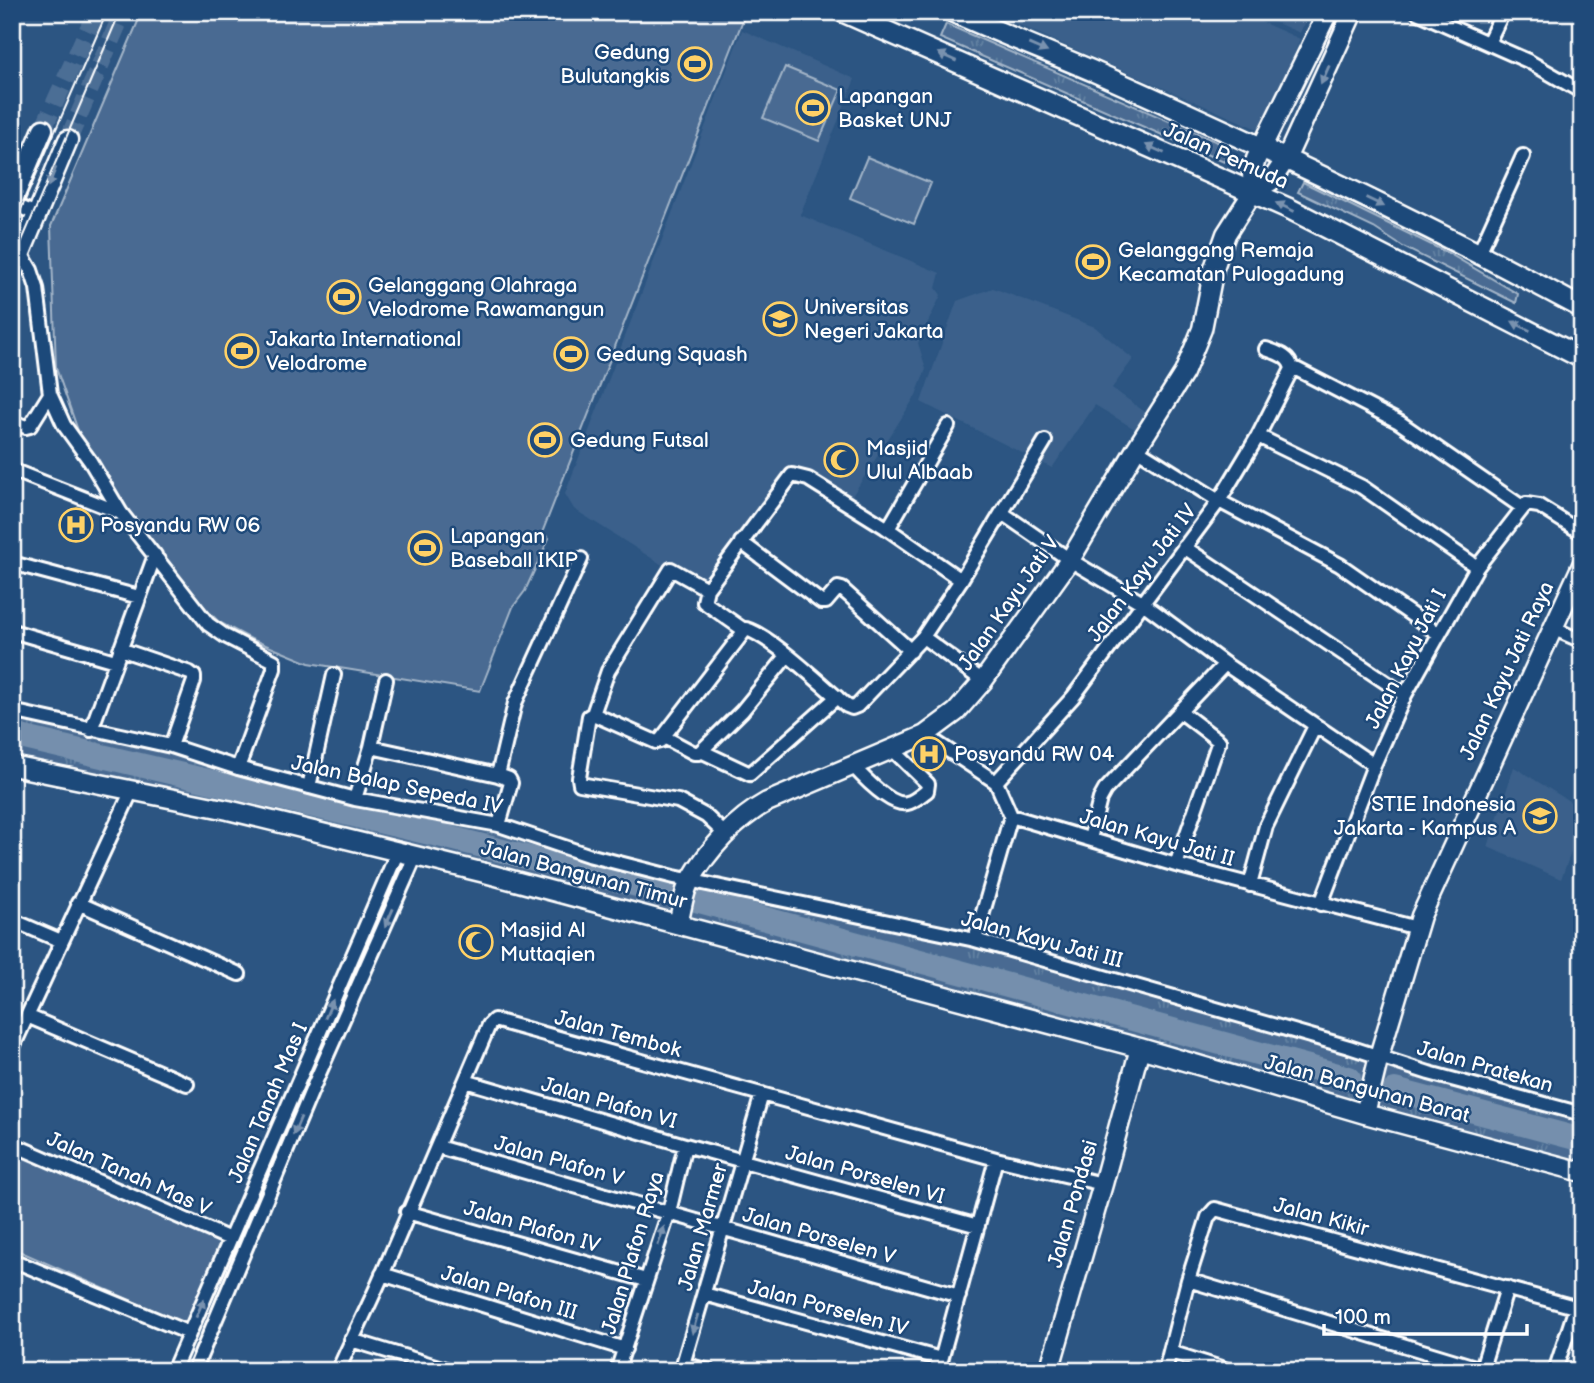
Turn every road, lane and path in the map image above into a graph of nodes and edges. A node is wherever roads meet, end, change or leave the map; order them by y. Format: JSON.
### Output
{"nodes":[{"id":1,"x":843,"y":12,"type":"edge"},
{"id":2,"x":953,"y":12,"type":"edge"},
{"id":3,"x":1328,"y":12,"type":"edge"},
{"id":4,"x":1353,"y":12,"type":"edge"},
{"id":5,"x":1417,"y":12,"type":"edge"},
{"id":6,"x":1503,"y":12,"type":"edge"},
{"id":7,"x":1488,"y":43,"type":"junction"},
{"id":8,"x":1582,"y":92,"type":"edge"},
{"id":9,"x":43,"y":129,"type":"tunnel mouth"},
{"id":10,"x":68,"y":139,"type":"tunnel mouth"},
{"id":11,"x":1262,"y":147,"type":"junction"},
{"id":12,"x":1523,"y":156,"type":"dead end"},
{"id":13,"x":1286,"y":159,"type":"junction"},
{"id":14,"x":1253,"y":192,"type":"junction"},
{"id":15,"x":12,"y":203,"type":"edge"},
{"id":16,"x":37,"y":214,"type":"junction"},
{"id":17,"x":21,"y":253,"type":"junction"},
{"id":18,"x":1479,"y":253,"type":"junction"},
{"id":19,"x":12,"y":274,"type":"edge"},
{"id":20,"x":1582,"y":308,"type":"edge"},
{"id":21,"x":1266,"y":348,"type":"dead end"},
{"id":22,"x":1582,"y":358,"type":"edge"},
{"id":23,"x":1292,"y":369,"type":"junction"},
{"id":24,"x":50,"y":394,"type":"junction"},
{"id":25,"x":12,"y":422,"type":"edge"},
{"id":26,"x":948,"y":426,"type":"dead end"},
{"id":27,"x":1258,"y":436,"type":"junction"},
{"id":28,"x":1045,"y":441,"type":"dead end"},
{"id":29,"x":1136,"y":449,"type":"junction"},
{"id":30,"x":12,"y":470,"type":"edge"},
{"id":31,"x":1219,"y":501,"type":"junction"},
{"id":32,"x":1522,"y":507,"type":"junction"},
{"id":33,"x":121,"y":513,"type":"junction"},
{"id":34,"x":1002,"y":513,"type":"junction"},
{"id":35,"x":888,"y":529,"type":"junction"},
{"id":36,"x":1582,"y":533,"type":"edge"},
{"id":37,"x":741,"y":542,"type":"junction"},
{"id":38,"x":1184,"y":547,"type":"junction"},
{"id":39,"x":155,"y":555,"type":"junction"},
{"id":40,"x":581,"y":559,"type":"dead end"},
{"id":41,"x":1070,"y":560,"type":"junction"},
{"id":42,"x":12,"y":563,"type":"edge"},
{"id":43,"x":1582,"y":565,"type":"edge"},
{"id":44,"x":1477,"y":567,"type":"junction"},
{"id":45,"x":961,"y":580,"type":"junction"},
{"id":46,"x":707,"y":589,"type":"junction"},
{"id":47,"x":139,"y":597,"type":"junction"},
{"id":48,"x":1143,"y":604,"type":"junction"},
{"id":49,"x":1552,"y":628,"type":"junction"},
{"id":50,"x":744,"y":630,"type":"junction"},
{"id":51,"x":12,"y":632,"type":"edge"},
{"id":52,"x":1439,"y":634,"type":"junction"},
{"id":53,"x":922,"y":637,"type":"junction"},
{"id":54,"x":1582,"y":641,"type":"edge"},
{"id":55,"x":120,"y":649,"type":"junction"},
{"id":56,"x":911,"y":651,"type":"junction"},
{"id":57,"x":787,"y":656,"type":"junction"},
{"id":58,"x":115,"y":661,"type":"junction"},
{"id":59,"x":1225,"y":664,"type":"junction"},
{"id":60,"x":334,"y":675,"type":"dead end"},
{"id":61,"x":386,"y":680,"type":"dead end"},
{"id":62,"x":983,"y":681,"type":"junction"},
{"id":63,"x":1405,"y":695,"type":"junction"},
{"id":64,"x":837,"y":697,"type":"junction"},
{"id":65,"x":12,"y":711,"type":"edge"},
{"id":66,"x":1181,"y":712,"type":"junction"},
{"id":67,"x":593,"y":713,"type":"junction"},
{"id":68,"x":1315,"y":726,"type":"junction"},
{"id":69,"x":91,"y":730,"type":"junction"},
{"id":70,"x":925,"y":735,"type":"junction"},
{"id":71,"x":664,"y":737,"type":"junction"},
{"id":72,"x":171,"y":746,"type":"junction"},
{"id":73,"x":371,"y":747,"type":"junction"},
{"id":74,"x":892,"y":749,"type":"junction"},
{"id":75,"x":701,"y":751,"type":"junction"},
{"id":76,"x":1374,"y":765,"type":"junction"},
{"id":77,"x":12,"y":766,"type":"edge"},
{"id":78,"x":853,"y":766,"type":"junction"},
{"id":79,"x":238,"y":768,"type":"junction"},
{"id":80,"x":498,"y":775,"type":"junction"},
{"id":81,"x":996,"y":782,"type":"junction"},
{"id":82,"x":309,"y":787,"type":"junction"},
{"id":83,"x":132,"y":790,"type":"junction"},
{"id":84,"x":355,"y":799,"type":"junction"},
{"id":85,"x":1011,"y":816,"type":"junction"},
{"id":86,"x":499,"y":825,"type":"junction"},
{"id":87,"x":725,"y":834,"type":"junction"},
{"id":88,"x":1090,"y":839,"type":"junction"},
{"id":89,"x":398,"y":851,"type":"junction"},
{"id":90,"x":416,"y":855,"type":"junction"},
{"id":91,"x":1177,"y":865,"type":"junction"},
{"id":92,"x":689,"y":882,"type":"junction"},
{"id":93,"x":1250,"y":885,"type":"junction"},
{"id":94,"x":78,"y":903,"type":"junction"},
{"id":95,"x":1321,"y":904,"type":"junction"},
{"id":96,"x":12,"y":920,"type":"edge"},
{"id":97,"x":679,"y":920,"type":"junction"},
{"id":98,"x":1418,"y":929,"type":"junction"},
{"id":99,"x":975,"y":940,"type":"junction"},
{"id":100,"x":61,"y":941,"type":"junction"},
{"id":101,"x":239,"y":974,"type":"dead end"},
{"id":102,"x":27,"y":1016,"type":"junction"},
{"id":103,"x":1140,"y":1048,"type":"junction"},
{"id":104,"x":12,"y":1049,"type":"edge"},
{"id":105,"x":1378,"y":1059,"type":"junction"},
{"id":106,"x":465,"y":1082,"type":"junction"},
{"id":107,"x":187,"y":1084,"type":"dead end"},
{"id":108,"x":762,"y":1094,"type":"junction"},
{"id":109,"x":1366,"y":1111,"type":"junction"},
{"id":110,"x":1582,"y":1114,"type":"edge"},
{"id":111,"x":12,"y":1144,"type":"edge"},
{"id":112,"x":685,"y":1145,"type":"junction"},
{"id":113,"x":438,"y":1147,"type":"junction"},
{"id":114,"x":996,"y":1159,"type":"junction"},
{"id":115,"x":742,"y":1160,"type":"junction"},
{"id":116,"x":1582,"y":1172,"type":"edge"},
{"id":117,"x":1104,"y":1184,"type":"junction"},
{"id":118,"x":407,"y":1212,"type":"junction"},
{"id":119,"x":669,"y":1212,"type":"junction"},
{"id":120,"x":978,"y":1226,"type":"junction"},
{"id":121,"x":722,"y":1229,"type":"junction"},
{"id":122,"x":230,"y":1239,"type":"junction"},
{"id":123,"x":12,"y":1260,"type":"edge"},
{"id":124,"x":382,"y":1275,"type":"junction"},
{"id":125,"x":646,"y":1280,"type":"junction"},
{"id":126,"x":1188,"y":1280,"type":"junction"},
{"id":127,"x":1507,"y":1288,"type":"junction"},
{"id":128,"x":704,"y":1294,"type":"junction"},
{"id":129,"x":959,"y":1296,"type":"junction"},
{"id":130,"x":1579,"y":1308,"type":"edge"},
{"id":131,"x":189,"y":1333,"type":"junction"},
{"id":132,"x":351,"y":1340,"type":"junction"},
{"id":133,"x":625,"y":1349,"type":"junction"},
{"id":134,"x":1170,"y":1352,"type":"junction"},
{"id":135,"x":940,"y":1365,"type":"edge"},
{"id":136,"x":682,"y":1367,"type":"edge"},
{"id":137,"x":1481,"y":1370,"type":"edge"},
{"id":138,"x":173,"y":1371,"type":"edge"},
{"id":139,"x":194,"y":1371,"type":"edge"},
{"id":140,"x":338,"y":1371,"type":"edge"},
{"id":141,"x":452,"y":1371,"type":"edge"},
{"id":142,"x":617,"y":1371,"type":"edge"},
{"id":143,"x":709,"y":1371,"type":"edge"},
{"id":144,"x":1049,"y":1371,"type":"edge"},
{"id":145,"x":1165,"y":1371,"type":"edge"},
{"id":146,"x":1230,"y":1371,"type":"edge"},
{"id":147,"x":1555,"y":1371,"type":"edge"}],
"edges":[{"from":14,"to":1,"type":"main road","name":"Jalan Pemuda","one_way":true},
{"from":2,"to":11,"type":"main road","name":"Jalan Pemuda","one_way":true},
{"from":3,"to":11,"type":"main road"},
{"from":4,"to":13,"type":"main road","one_way":true},
{"from":5,"to":7,"type":"street"},
{"from":6,"to":7,"type":"street"},
{"from":7,"to":8,"type":"street"},
{"from":9,"to":15,"type":"main road"},
{"from":10,"to":16,"type":"main road","one_way":true},
{"from":11,"to":13,"type":"main road","name":"Jalan Pemuda"},
{"from":11,"to":14,"type":"main road"},
{"from":12,"to":18,"type":"street"},
{"from":13,"to":14,"type":"main road"},
{"from":13,"to":18,"type":"main road","name":"Jalan Pemuda","one_way":true},
{"from":22,"to":14,"type":"main road","name":"Jalan Pemuda","one_way":true},
{"from":14,"to":29,"type":"main road","name":"Jalan Kayu Jati V"},
{"from":15,"to":16,"type":"street"},
{"from":16,"to":17,"type":"main road"},
{"from":17,"to":19,"type":"main road"},
{"from":17,"to":24,"type":"street"},
{"from":18,"to":20,"type":"main road","name":"Jalan Pemuda"},
{"from":21,"to":23,"type":"street"},
{"from":23,"to":27,"type":"street","name":"Jalan Kayu Jati IV"},
{"from":23,"to":32,"type":"street"},
{"from":24,"to":25,"type":"street"},
{"from":24,"to":33,"type":"street"},
{"from":26,"to":35,"type":"street"},
{"from":27,"to":31,"type":"street","name":"Jalan Kayu Jati IV"},
{"from":27,"to":44,"type":"street"},
{"from":28,"to":34,"type":"street"},
{"from":29,"to":31,"type":"street"},
{"from":29,"to":41,"type":"main road","name":"Jalan Kayu Jati V"},
{"from":30,"to":33,"type":"street"},
{"from":31,"to":38,"type":"street","name":"Jalan Kayu Jati IV"},
{"from":31,"to":52,"type":"street"},
{"from":32,"to":36,"type":"street"},
{"from":32,"to":44,"type":"street","name":"Jalan Kayu Jati I"},
{"from":33,"to":39,"type":"street"},
{"from":34,"to":41,"type":"street"},
{"from":34,"to":45,"type":"street"},
{"from":35,"to":37,"type":"street"},
{"from":35,"to":45,"type":"street"},
{"from":37,"to":46,"type":"street"},
{"from":37,"to":56,"type":"street"},
{"from":38,"to":48,"type":"street","name":"Jalan Kayu Jati IV"},
{"from":38,"to":63,"type":"street"},
{"from":39,"to":47,"type":"street"},
{"from":39,"to":79,"type":"street"},
{"from":40,"to":80,"type":"street"},
{"from":41,"to":48,"type":"street"},
{"from":41,"to":62,"type":"main road","name":"Jalan Kayu Jati V"},
{"from":42,"to":47,"type":"street"},
{"from":43,"to":49,"type":"main road","name":"Jalan Kayu Jati Raya"},
{"from":44,"to":52,"type":"street","name":"Jalan Kayu Jati I"},
{"from":45,"to":53,"type":"street"},
{"from":46,"to":50,"type":"street"},
{"from":46,"to":67,"type":"street"},
{"from":47,"to":55,"type":"street"},
{"from":48,"to":59,"type":"street"},
{"from":48,"to":81,"type":"street","name":"Jalan Kayu Jati IV"},
{"from":49,"to":54,"type":"street"},
{"from":49,"to":98,"type":"main road","name":"Jalan Kayu Jati Raya"},
{"from":50,"to":57,"type":"street"},
{"from":50,"to":71,"type":"street"},
{"from":51,"to":58,"type":"street"},
{"from":52,"to":63,"type":"street","name":"Jalan Kayu Jati I"},
{"from":53,"to":56,"type":"street"},
{"from":53,"to":62,"type":"street"},
{"from":55,"to":58,"type":"street"},
{"from":55,"to":72,"type":"street"},
{"from":56,"to":64,"type":"street"},
{"from":57,"to":64,"type":"street"},
{"from":57,"to":75,"type":"street"},
{"from":58,"to":69,"type":"street"},
{"from":59,"to":66,"type":"street"},
{"from":59,"to":68,"type":"street"},
{"from":60,"to":82,"type":"street"},
{"from":61,"to":73,"type":"street"},
{"from":62,"to":70,"type":"main road","name":"Jalan Kayu Jati V"},
{"from":63,"to":76,"type":"street","name":"Jalan Kayu Jati I"},
{"from":64,"to":75,"type":"street"},
{"from":65,"to":69,"type":"street","name":"Jalan Balap Sepeda IV"},
{"from":66,"to":88,"type":"street"},
{"from":66,"to":91,"type":"street"},
{"from":67,"to":71,"type":"street"},
{"from":67,"to":87,"type":"street"},
{"from":68,"to":76,"type":"street"},
{"from":68,"to":93,"type":"street"},
{"from":69,"to":72,"type":"street","name":"Jalan Balap Sepeda IV"},
{"from":70,"to":74,"type":"main road","name":"Jalan Kayu Jati V"},
{"from":70,"to":81,"type":"street"},
{"from":71,"to":75,"type":"street"},
{"from":72,"to":79,"type":"street","name":"Jalan Balap Sepeda IV"},
{"from":73,"to":80,"type":"street"},
{"from":73,"to":84,"type":"street"},
{"from":74,"to":78,"type":"main road","name":"Jalan Kayu Jati V"},
{"from":74,"to":78,"type":"street"},
{"from":76,"to":95,"type":"street","name":"Jalan Kayu Jati I"},
{"from":77,"to":83,"type":"main road","name":"Jalan Bangunan Timur"},
{"from":78,"to":87,"type":"main road","name":"Jalan Kayu Jati V"},
{"from":79,"to":82,"type":"street","name":"Jalan Balap Sepeda IV"},
{"from":80,"to":86,"type":"street"},
{"from":81,"to":85,"type":"street"},
{"from":82,"to":84,"type":"street","name":"Jalan Balap Sepeda IV"},
{"from":83,"to":89,"type":"main road","name":"Jalan Bangunan Timur"},
{"from":83,"to":94,"type":"street"},
{"from":84,"to":86,"type":"street","name":"Jalan Balap Sepeda IV"},
{"from":85,"to":88,"type":"street","name":"Jalan Kayu Jati II"},
{"from":85,"to":99,"type":"street"},
{"from":86,"to":92,"type":"street","name":"Jalan Balap Sepeda IV"},
{"from":87,"to":92,"type":"main road","name":"Jalan Kayu Jati V"},
{"from":88,"to":91,"type":"street","name":"Jalan Kayu Jati II"},
{"from":89,"to":90,"type":"main road","name":"Jalan Bangunan Timur"},
{"from":122,"to":89,"type":"street","name":"Jalan Tanah Mas I","one_way":true},
{"from":90,"to":97,"type":"main road","name":"Jalan Bangunan Timur"},
{"from":90,"to":139,"type":"street","name":"Jalan Tanah Mas I","one_way":true},
{"from":91,"to":93,"type":"street","name":"Jalan Kayu Jati II"},
{"from":92,"to":97,"type":"main road","name":"Jalan Kayu Jati V"},
{"from":92,"to":99,"type":"street","name":"Jalan Kayu Jati III"},
{"from":93,"to":95,"type":"street","name":"Jalan Kayu Jati II"},
{"from":94,"to":100,"type":"street"},
{"from":94,"to":101,"type":"street"},
{"from":95,"to":98,"type":"street","name":"Jalan Kayu Jati II"},
{"from":96,"to":100,"type":"street"},
{"from":97,"to":103,"type":"main road","name":"Jalan Bangunan Timur"},
{"from":98,"to":105,"type":"main road","name":"Jalan Kayu Jati Raya"},
{"from":99,"to":105,"type":"street","name":"Jalan Kayu Jati III"},
{"from":100,"to":102,"type":"street"},
{"from":102,"to":104,"type":"street"},
{"from":102,"to":107,"type":"street"},
{"from":103,"to":109,"type":"main road","name":"Jalan Bangunan Barat"},
{"from":103,"to":117,"type":"main road","name":"Jalan Pondasi"},
{"from":105,"to":109,"type":"main road","name":"Jalan Kayu Jati Raya"},
{"from":105,"to":110,"type":"street","name":"Jalan Pratekan"},
{"from":106,"to":108,"type":"street","name":"Jalan Tembok"},
{"from":106,"to":112,"type":"street","name":"Jalan Plafon VI"},
{"from":106,"to":113,"type":"street","name":"Jalan Tembok"},
{"from":108,"to":114,"type":"street","name":"Jalan Tembok"},
{"from":108,"to":115,"type":"street","name":"Jalan Marmer"},
{"from":109,"to":116,"type":"main road","name":"Jalan Bangunan Barat"},
{"from":111,"to":122,"type":"street","name":"Jalan Tanah Mas V"},
{"from":112,"to":115,"type":"street","name":"Jalan Plafon VI"},
{"from":112,"to":119,"type":"street","name":"Jalan Plafon Raya"},
{"from":113,"to":118,"type":"street","name":"Jalan Tembok"},
{"from":113,"to":119,"type":"street","name":"Jalan Plafon V"},
{"from":114,"to":117,"type":"street","name":"Jalan Tembok"},
{"from":114,"to":120,"type":"street"},
{"from":115,"to":120,"type":"street","name":"Jalan Porselen VI"},
{"from":115,"to":121,"type":"street","name":"Jalan Marmer"},
{"from":117,"to":144,"type":"main road","name":"Jalan Pondasi"},
{"from":118,"to":124,"type":"street","name":"Jalan Tembok"},
{"from":118,"to":125,"type":"street","name":"Jalan Plafon IV"},
{"from":119,"to":121,"type":"street","name":"Jalan Porselen V"},
{"from":125,"to":119,"type":"street","name":"Jalan Plafon Raya","one_way":true},
{"from":120,"to":129,"type":"street"},
{"from":121,"to":128,"type":"street","name":"Jalan Marmer"},
{"from":121,"to":129,"type":"street","name":"Jalan Porselen V"},
{"from":131,"to":122,"type":"street","name":"Jalan Tanah Mas I","one_way":true},
{"from":123,"to":131,"type":"street"},
{"from":124,"to":132,"type":"street","name":"Jalan Tembok"},
{"from":124,"to":133,"type":"street","name":"Jalan Plafon III"},
{"from":125,"to":133,"type":"street","name":"Jalan Plafon Raya"},
{"from":126,"to":127,"type":"street","name":"Jalan Kikir"},
{"from":126,"to":134,"type":"street","name":"Jalan Kikir"},
{"from":126,"to":137,"type":"street"},
{"from":127,"to":130,"type":"street","name":"Jalan Kikir"},
{"from":127,"to":137,"type":"street"},
{"from":128,"to":135,"type":"street","name":"Jalan Porselen IV"},
{"from":128,"to":136,"type":"street","name":"Jalan Marmer","one_way":true},
{"from":129,"to":135,"type":"street"},
{"from":130,"to":147,"type":"street"},
{"from":131,"to":138,"type":"street","name":"Jalan Tanah Mas I"},
{"from":132,"to":140,"type":"street","name":"Jalan Tembok"},
{"from":132,"to":141,"type":"street"},
{"from":133,"to":142,"type":"street","name":"Jalan Plafon Raya"},
{"from":134,"to":145,"type":"street","name":"Jalan Kikir"},
{"from":134,"to":146,"type":"street"},
{"from":136,"to":143,"type":"street"}]}
